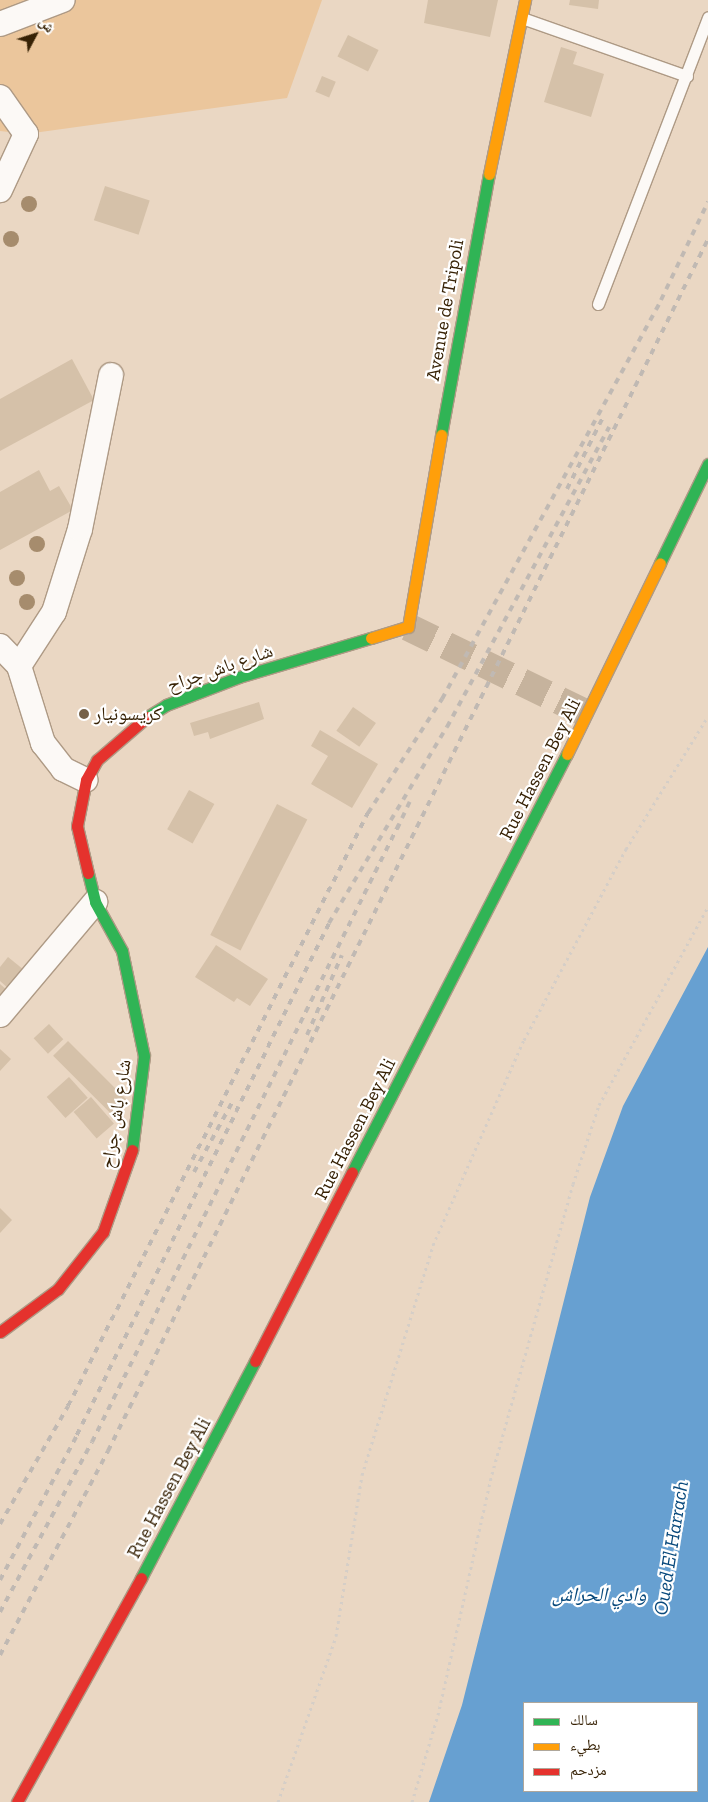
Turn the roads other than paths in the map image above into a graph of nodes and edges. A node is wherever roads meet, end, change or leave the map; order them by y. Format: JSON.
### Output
{"nodes":[{"id":1,"x":63,"y":0,"type":"edge"},
{"id":2,"x":525,"y":0,"type":"edge"},
{"id":3,"x":708,"y":17,"type":"edge"},
{"id":4,"x":522,"y":18,"type":"junction"},
{"id":5,"x":0,"y":24,"type":"edge"},
{"id":6,"x":687,"y":76,"type":"junction"},
{"id":7,"x":0,"y":97,"type":"edge"},
{"id":8,"x":0,"y":190,"type":"edge"},
{"id":9,"x":598,"y":304,"type":"dead end"},
{"id":10,"x":111,"y":375,"type":"dead end"},
{"id":11,"x":708,"y":464,"type":"edge"},
{"id":12,"x":408,"y":627,"type":"joint"},
{"id":13,"x":0,"y":646,"type":"edge"},
{"id":14,"x":19,"y":666,"type":"junction"},
{"id":15,"x":86,"y":780,"type":"junction"},
{"id":16,"x":95,"y":902,"type":"junction"},
{"id":17,"x":0,"y":1015,"type":"edge"},
{"id":18,"x":0,"y":1332,"type":"edge"},
{"id":19,"x":17,"y":1802,"type":"edge"}],
"edges":[{"from":1,"to":5,"type":"street"},
{"from":2,"to":4,"type":"main road","name":"Avenue de Tripoli"},
{"from":3,"to":6,"type":"lane"},
{"from":4,"to":6,"type":"lane"},
{"from":4,"to":12,"type":"main road","name":"Avenue de Tripoli"},
{"from":6,"to":9,"type":"lane"},
{"from":7,"to":8,"type":"street"},
{"from":10,"to":14,"type":"street"},
{"from":11,"to":19,"type":"main road","name":"Rue Hassen Bey Ali"},
{"from":12,"to":15,"type":"main road","name":"شارع باش جراح"},
{"from":13,"to":14,"type":"street"},
{"from":14,"to":15,"type":"street"},
{"from":15,"to":16,"type":"main road","name":"شارع باش جراح"},
{"from":16,"to":17,"type":"street"},
{"from":16,"to":18,"type":"main road","name":"شارع باش جراح"}]}
